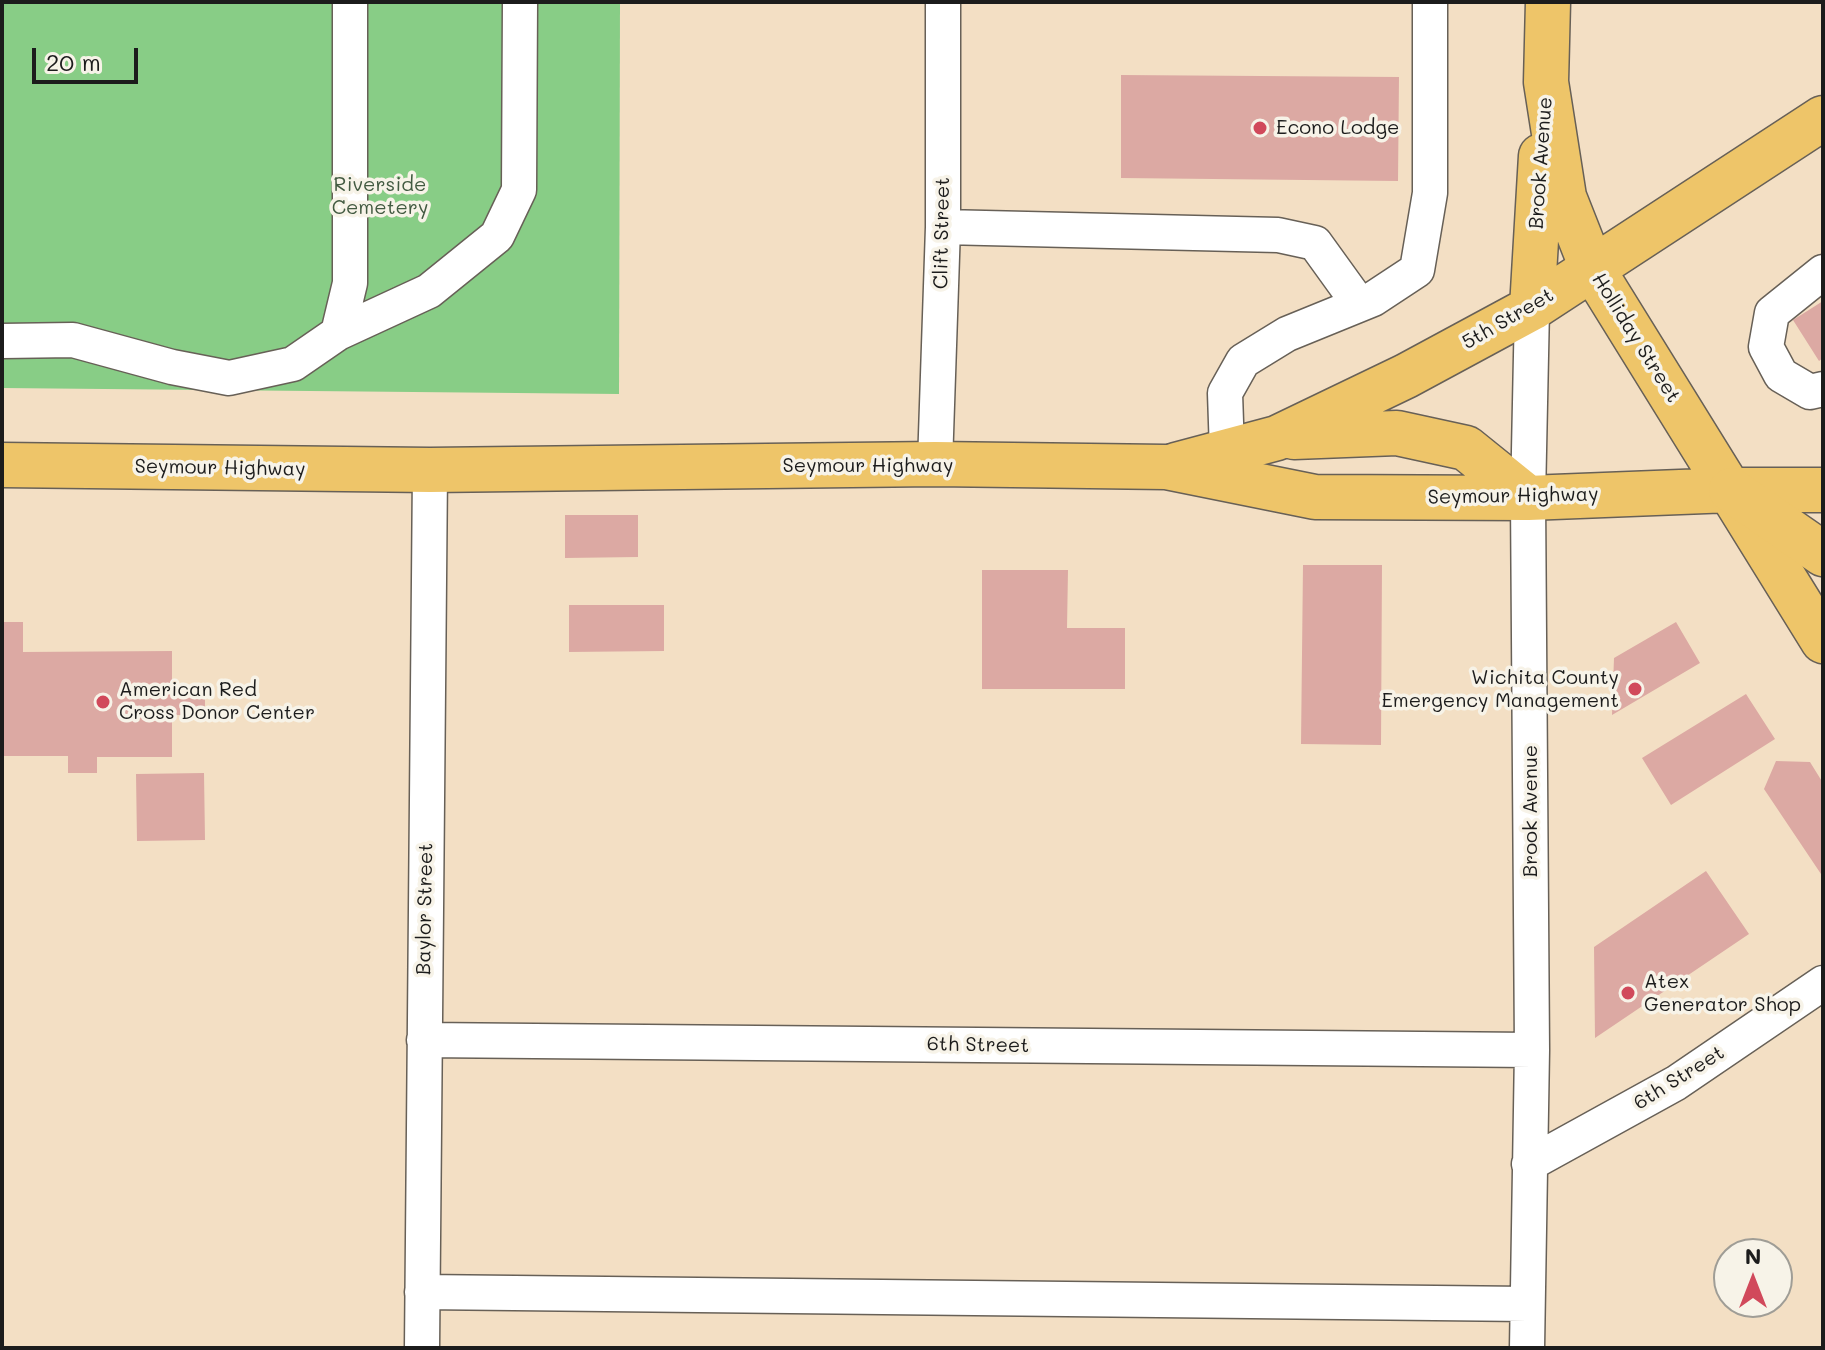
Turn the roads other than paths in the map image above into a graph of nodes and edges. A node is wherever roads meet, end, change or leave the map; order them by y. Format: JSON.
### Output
{"nodes":[{"id":1,"x":350,"y":2,"type":"edge"},
{"id":2,"x":520,"y":2,"type":"edge"},
{"id":3,"x":943,"y":2,"type":"edge"},
{"id":4,"x":1430,"y":2,"type":"edge"},
{"id":5,"x":1548,"y":2,"type":"edge"},
{"id":6,"x":1546,"y":82,"type":"junction"},
{"id":7,"x":1823,"y":118,"type":"edge"},
{"id":8,"x":943,"y":227,"type":"junction"},
{"id":9,"x":1592,"y":268,"type":"junction"},
{"id":10,"x":1823,"y":272,"type":"edge"},
{"id":11,"x":1359,"y":304,"type":"junction"},
{"id":12,"x":1532,"y":308,"type":"junction"},
{"id":13,"x":338,"y":333,"type":"junction"},
{"id":14,"x":2,"y":341,"type":"edge"},
{"id":15,"x":1823,"y":389,"type":"edge"},
{"id":16,"x":1277,"y":438,"type":"junction"},
{"id":17,"x":1227,"y":452,"type":"junction"},
{"id":18,"x":935,"y":464,"type":"junction"},
{"id":19,"x":2,"y":465,"type":"edge"},
{"id":20,"x":1166,"y":467,"type":"junction"},
{"id":21,"x":430,"y":470,"type":"junction"},
{"id":22,"x":1731,"y":490,"type":"junction"},
{"id":23,"x":1823,"y":490,"type":"edge"},
{"id":24,"x":1528,"y":498,"type":"junction"},
{"id":25,"x":1823,"y":554,"type":"edge"},
{"id":26,"x":1823,"y":641,"type":"edge"},
{"id":27,"x":1823,"y":983,"type":"edge"},
{"id":28,"x":424,"y":1040,"type":"junction"},
{"id":29,"x":1532,"y":1050,"type":"junction"},
{"id":30,"x":1529,"y":1164,"type":"junction"},
{"id":31,"x":422,"y":1292,"type":"junction"},
{"id":32,"x":1527,"y":1304,"type":"junction"},
{"id":33,"x":422,"y":1348,"type":"edge"},
{"id":34,"x":1527,"y":1348,"type":"edge"}],
"edges":[{"from":1,"to":13,"type":"street"},
{"from":2,"to":13,"type":"street"},
{"from":3,"to":8,"type":"street","name":"Clift Street"},
{"from":4,"to":11,"type":"street"},
{"from":5,"to":6,"type":"main road","name":"Holliday Street"},
{"from":6,"to":9,"type":"main road","name":"Holliday Street"},
{"from":6,"to":12,"type":"main road","name":"Brook Avenue"},
{"from":7,"to":9,"type":"main road","name":"5th Street"},
{"from":8,"to":11,"type":"street"},
{"from":8,"to":18,"type":"street","name":"Clift Street"},
{"from":9,"to":12,"type":"main road","name":"5th Street"},
{"from":9,"to":22,"type":"main road","name":"Holliday Street"},
{"from":10,"to":15,"type":"street"},
{"from":11,"to":17,"type":"street"},
{"from":12,"to":16,"type":"main road","name":"5th Street"},
{"from":12,"to":24,"type":"street","name":"Brook Avenue"},
{"from":13,"to":14,"type":"street"},
{"from":16,"to":17,"type":"main road","name":"5th Street"},
{"from":16,"to":24,"type":"main road"},
{"from":17,"to":20,"type":"main road","name":"5th Street"},
{"from":18,"to":20,"type":"main road","name":"Seymour Highway"},
{"from":18,"to":21,"type":"main road","name":"Seymour Highway"},
{"from":19,"to":21,"type":"main road","name":"Seymour Highway"},
{"from":20,"to":24,"type":"main road","name":"Seymour Highway"},
{"from":21,"to":28,"type":"street","name":"Baylor Street"},
{"from":22,"to":23,"type":"main road"},
{"from":22,"to":24,"type":"main road","name":"Seymour Highway"},
{"from":22,"to":25,"type":"main road"},
{"from":22,"to":26,"type":"main road","name":"Holliday Street"},
{"from":24,"to":29,"type":"street","name":"Brook Avenue"},
{"from":27,"to":30,"type":"street","name":"6th Street"},
{"from":28,"to":29,"type":"street","name":"6th Street"},
{"from":28,"to":31,"type":"street","name":"Baylor Street"},
{"from":29,"to":30,"type":"street","name":"Brook Avenue"},
{"from":30,"to":32,"type":"street","name":"Brook Avenue"},
{"from":31,"to":32,"type":"street"},
{"from":31,"to":33,"type":"street","name":"Baylor Street"},
{"from":32,"to":34,"type":"street","name":"Brook Avenue"}]}
